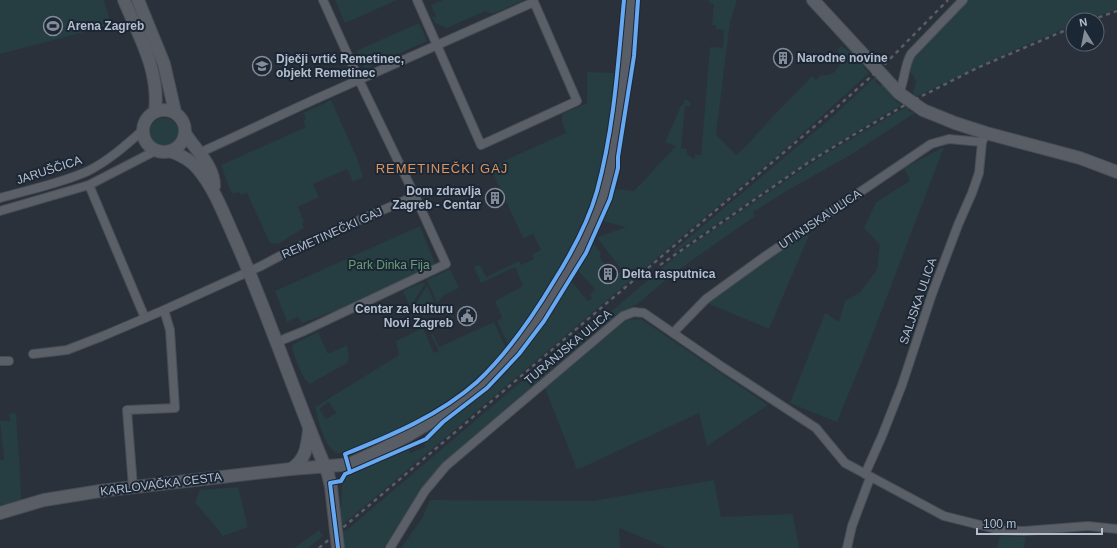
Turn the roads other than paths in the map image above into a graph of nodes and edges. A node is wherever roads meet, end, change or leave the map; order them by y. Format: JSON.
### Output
{"nodes":[{"id":1,"x":124,"y":0,"type":"edge"},
{"id":2,"x":138,"y":0,"type":"edge"},
{"id":3,"x":323,"y":0,"type":"edge"},
{"id":4,"x":417,"y":0,"type":"edge"},
{"id":5,"x":630,"y":0,"type":"edge"},
{"id":6,"x":813,"y":0,"type":"edge"},
{"id":7,"x":963,"y":0,"type":"edge"},
{"id":8,"x":438,"y":45,"type":"junction"},
{"id":9,"x":359,"y":80,"type":"junction"},
{"id":10,"x":899,"y":93,"type":"junction"},
{"id":11,"x":154,"y":112,"type":"junction"},
{"id":12,"x":175,"y":112,"type":"junction"},
{"id":13,"x":142,"y":131,"type":"junction"},
{"id":14,"x":185,"y":133,"type":"junction"},
{"id":15,"x":984,"y":138,"type":"junction"},
{"id":16,"x":155,"y":150,"type":"junction"},
{"id":17,"x":170,"y":152,"type":"junction"},
{"id":18,"x":199,"y":153,"type":"junction"},
{"id":19,"x":1117,"y":172,"type":"edge"},
{"id":20,"x":89,"y":185,"type":"junction"},
{"id":21,"x":214,"y":192,"type":"junction"},
{"id":22,"x":415,"y":196,"type":"junction"},
{"id":23,"x":0,"y":198,"type":"edge"},
{"id":24,"x":0,"y":211,"type":"edge"},
{"id":25,"x":249,"y":272,"type":"junction"},
{"id":26,"x":164,"y":310,"type":"junction"},
{"id":27,"x":145,"y":318,"type":"junction"},
{"id":28,"x":673,"y":333,"type":"junction"},
{"id":29,"x":277,"y":342,"type":"junction"},
{"id":30,"x":33,"y":354,"type":"dead end"},
{"id":31,"x":0,"y":361,"type":"edge"},
{"id":32,"x":9,"y":361,"type":"dead end"},
{"id":33,"x":309,"y":425,"type":"junction"},
{"id":34,"x":325,"y":466,"type":"junction"},
{"id":35,"x":291,"y":469,"type":"junction"},
{"id":36,"x":867,"y":476,"type":"junction"},
{"id":37,"x":133,"y":487,"type":"junction"},
{"id":38,"x":0,"y":513,"type":"edge"},
{"id":39,"x":1117,"y":529,"type":"edge"},
{"id":40,"x":338,"y":548,"type":"edge"},
{"id":41,"x":390,"y":548,"type":"edge"},
{"id":42,"x":847,"y":548,"type":"edge"}],
"edges":[{"from":1,"to":11,"type":"street"},
{"from":2,"to":12,"type":"street"},
{"from":3,"to":9,"type":"street"},
{"from":4,"to":8,"type":"street"},
{"from":5,"to":34,"type":"street","name":"KARLOVAČKA CESTA"},
{"from":6,"to":10,"type":"street","name":"UTINJSKA ULICA"},
{"from":7,"to":10,"type":"street"},
{"from":8,"to":8,"type":"street"},
{"from":8,"to":9,"type":"street"},
{"from":9,"to":18,"type":"street"},
{"from":9,"to":22,"type":"street"},
{"from":10,"to":15,"type":"street","name":"UTINJSKA ULICA"},
{"from":11,"to":12,"type":"street"},
{"from":11,"to":13,"type":"street"},
{"from":12,"to":14,"type":"street"},
{"from":13,"to":16,"type":"street"},
{"from":13,"to":23,"type":"street","name":"JARUŠČICA"},
{"from":14,"to":17,"type":"street"},
{"from":14,"to":18,"type":"street"},
{"from":15,"to":19,"type":"street","name":"UTINJSKA ULICA"},
{"from":15,"to":28,"type":"street","name":"UTINJSKA ULICA"},
{"from":15,"to":36,"type":"street","name":"SALJSKA ULICA"},
{"from":16,"to":17,"type":"street"},
{"from":16,"to":20,"type":"street","name":"JARUŠČICA"},
{"from":17,"to":21,"type":"street"},
{"from":18,"to":21,"type":"street"},
{"from":20,"to":24,"type":"street","name":"JARUŠČICA"},
{"from":20,"to":27,"type":"street"},
{"from":21,"to":25,"type":"street"},
{"from":22,"to":25,"type":"street","name":"REMETINEČKI GAJ"},
{"from":22,"to":29,"type":"street"},
{"from":25,"to":26,"type":"street","name":"REMETINEČKI GAJ"},
{"from":25,"to":29,"type":"street"},
{"from":26,"to":27,"type":"street","name":"REMETINEČKI GAJ"},
{"from":26,"to":37,"type":"street"},
{"from":27,"to":30,"type":"street","name":"REMETINEČKI GAJ"},
{"from":28,"to":36,"type":"street","name":"TURANJSKA ULICA"},
{"from":28,"to":41,"type":"street","name":"TURANJSKA ULICA"},
{"from":29,"to":33,"type":"street"},
{"from":31,"to":32,"type":"street"},
{"from":33,"to":34,"type":"street"},
{"from":33,"to":35,"type":"street"},
{"from":34,"to":35,"type":"street","name":"KARLOVAČKA CESTA"},
{"from":34,"to":40,"type":"street"},
{"from":35,"to":37,"type":"street","name":"KARLOVAČKA CESTA"},
{"from":36,"to":39,"type":"street","name":"TURANJSKA ULICA"},
{"from":36,"to":42,"type":"street"},
{"from":37,"to":38,"type":"street","name":"KARLOVAČKA CESTA"}]}
